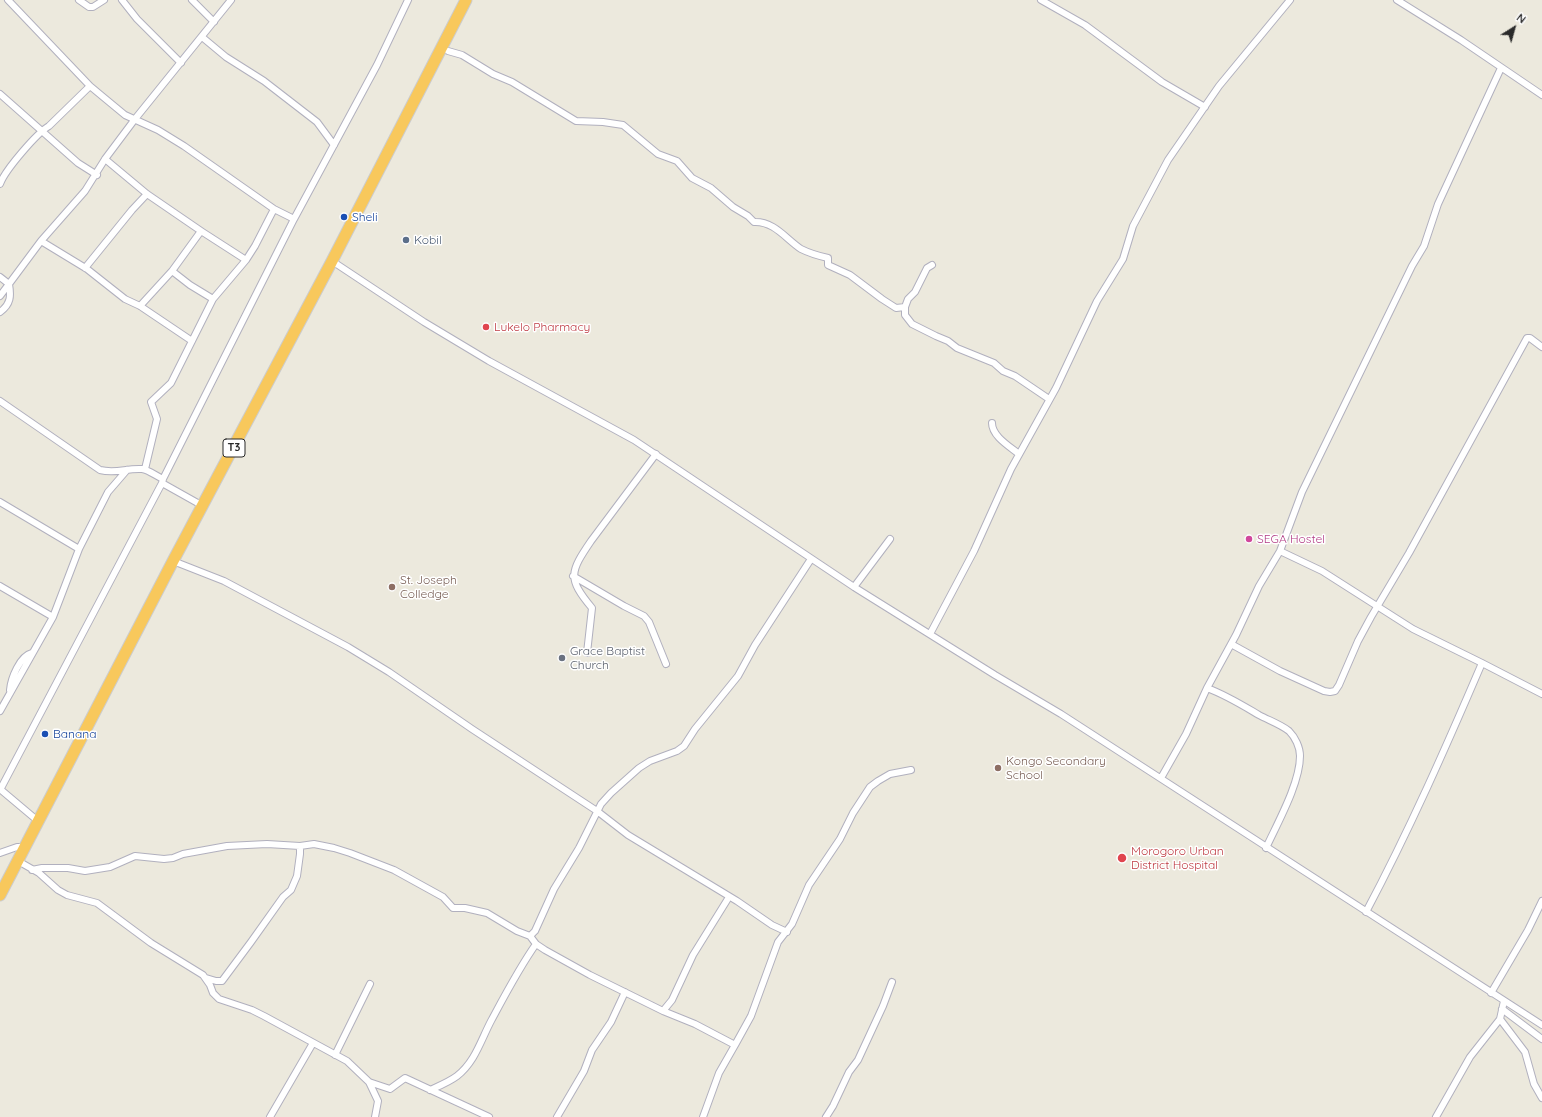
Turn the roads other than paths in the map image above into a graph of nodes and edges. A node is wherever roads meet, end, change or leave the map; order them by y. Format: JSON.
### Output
{"nodes":[{"id":1,"x":8,"y":0,"type":"edge"},
{"id":2,"x":79,"y":0,"type":"edge"},
{"id":3,"x":104,"y":0,"type":"edge"},
{"id":4,"x":122,"y":0,"type":"edge"},
{"id":5,"x":192,"y":0,"type":"edge"},
{"id":6,"x":231,"y":0,"type":"edge"},
{"id":7,"x":408,"y":0,"type":"edge"},
{"id":8,"x":466,"y":0,"type":"edge"},
{"id":9,"x":1041,"y":0,"type":"edge"},
{"id":10,"x":1290,"y":0,"type":"edge"},
{"id":11,"x":1397,"y":0,"type":"edge"},
{"id":12,"x":214,"y":22,"type":"junction"},
{"id":13,"x":202,"y":37,"type":"junction"},
{"id":14,"x":448,"y":51,"type":"dead end"},
{"id":15,"x":181,"y":63,"type":"junction"},
{"id":16,"x":1501,"y":68,"type":"junction"},
{"id":17,"x":90,"y":86,"type":"junction"},
{"id":18,"x":0,"y":94,"type":"edge"},
{"id":19,"x":1542,"y":95,"type":"edge"},
{"id":20,"x":1205,"y":107,"type":"junction"},
{"id":21,"x":135,"y":119,"type":"junction"},
{"id":22,"x":41,"y":131,"type":"junction"},
{"id":23,"x":334,"y":145,"type":"junction"},
{"id":24,"x":105,"y":159,"type":"junction"},
{"id":25,"x":97,"y":175,"type":"junction"},
{"id":26,"x":0,"y":184,"type":"edge"},
{"id":27,"x":147,"y":194,"type":"junction"},
{"id":28,"x":274,"y":209,"type":"junction"},
{"id":29,"x":294,"y":219,"type":"junction"},
{"id":30,"x":201,"y":231,"type":"junction"},
{"id":31,"x":41,"y":241,"type":"junction"},
{"id":32,"x":246,"y":260,"type":"junction"},
{"id":33,"x":332,"y":261,"type":"junction"},
{"id":34,"x":932,"y":265,"type":"dead end"},
{"id":35,"x":85,"y":268,"type":"junction"},
{"id":36,"x":172,"y":271,"type":"junction"},
{"id":37,"x":0,"y":277,"type":"edge"},
{"id":38,"x":9,"y":284,"type":"junction"},
{"id":39,"x":0,"y":296,"type":"edge"},
{"id":40,"x":213,"y":299,"type":"junction"},
{"id":41,"x":140,"y":306,"type":"junction"},
{"id":42,"x":905,"y":307,"type":"junction"},
{"id":43,"x":0,"y":312,"type":"edge"},
{"id":44,"x":192,"y":341,"type":"junction"},
{"id":45,"x":1542,"y":347,"type":"edge"},
{"id":46,"x":1050,"y":399,"type":"junction"},
{"id":47,"x":0,"y":401,"type":"edge"},
{"id":48,"x":992,"y":423,"type":"dead end"},
{"id":49,"x":656,"y":454,"type":"junction"},
{"id":50,"x":1019,"y":454,"type":"junction"},
{"id":51,"x":127,"y":470,"type":"junction"},
{"id":52,"x":144,"y":470,"type":"junction"},
{"id":53,"x":162,"y":481,"type":"junction"},
{"id":54,"x":0,"y":502,"type":"edge"},
{"id":55,"x":203,"y":506,"type":"junction"},
{"id":56,"x":890,"y":539,"type":"dead end"},
{"id":57,"x":79,"y":549,"type":"junction"},
{"id":58,"x":1280,"y":551,"type":"junction"},
{"id":59,"x":811,"y":559,"type":"junction"},
{"id":60,"x":173,"y":561,"type":"junction"},
{"id":61,"x":573,"y":576,"type":"junction"},
{"id":62,"x":0,"y":586,"type":"edge"},
{"id":63,"x":854,"y":587,"type":"junction"},
{"id":64,"x":1376,"y":607,"type":"junction"},
{"id":65,"x":52,"y":618,"type":"junction"},
{"id":66,"x":930,"y":634,"type":"junction"},
{"id":67,"x":1232,"y":644,"type":"junction"},
{"id":68,"x":587,"y":653,"type":"dead end"},
{"id":69,"x":1482,"y":663,"type":"junction"},
{"id":70,"x":666,"y":664,"type":"dead end"},
{"id":71,"x":1207,"y":688,"type":"junction"},
{"id":72,"x":1542,"y":694,"type":"edge"},
{"id":73,"x":0,"y":711,"type":"edge"},
{"id":74,"x":911,"y":770,"type":"dead end"},
{"id":75,"x":1161,"y":778,"type":"junction"},
{"id":76,"x":0,"y":790,"type":"edge"},
{"id":77,"x":597,"y":811,"type":"junction"},
{"id":78,"x":38,"y":821,"type":"junction"},
{"id":79,"x":25,"y":846,"type":"junction"},
{"id":80,"x":300,"y":846,"type":"junction"},
{"id":81,"x":1266,"y":848,"type":"junction"},
{"id":82,"x":0,"y":854,"type":"edge"},
{"id":83,"x":18,"y":861,"type":"junction"},
{"id":84,"x":32,"y":870,"type":"junction"},
{"id":85,"x":0,"y":894,"type":"edge"},
{"id":86,"x":729,"y":897,"type":"junction"},
{"id":87,"x":1542,"y":901,"type":"edge"},
{"id":88,"x":1366,"y":912,"type":"junction"},
{"id":89,"x":787,"y":932,"type":"junction"},
{"id":90,"x":530,"y":936,"type":"junction"},
{"id":91,"x":536,"y":944,"type":"junction"},
{"id":92,"x":206,"y":978,"type":"junction"},
{"id":93,"x":892,"y":982,"type":"dead end"},
{"id":94,"x":370,"y":984,"type":"dead end"},
{"id":95,"x":625,"y":992,"type":"junction"},
{"id":96,"x":1490,"y":993,"type":"junction"},
{"id":97,"x":1504,"y":1001,"type":"junction"},
{"id":98,"x":1502,"y":1009,"type":"junction"},
{"id":99,"x":663,"y":1011,"type":"junction"},
{"id":100,"x":1500,"y":1019,"type":"junction"},
{"id":101,"x":1542,"y":1025,"type":"edge"},
{"id":102,"x":1542,"y":1039,"type":"edge"},
{"id":103,"x":313,"y":1043,"type":"junction"},
{"id":104,"x":735,"y":1045,"type":"junction"},
{"id":105,"x":335,"y":1055,"type":"junction"},
{"id":106,"x":369,"y":1082,"type":"junction"},
{"id":107,"x":430,"y":1090,"type":"junction"},
{"id":108,"x":1542,"y":1097,"type":"edge"},
{"id":109,"x":270,"y":1117,"type":"edge"},
{"id":110,"x":375,"y":1117,"type":"edge"},
{"id":111,"x":489,"y":1117,"type":"edge"},
{"id":112,"x":557,"y":1117,"type":"edge"},
{"id":113,"x":703,"y":1117,"type":"edge"},
{"id":114,"x":826,"y":1117,"type":"edge"},
{"id":115,"x":1436,"y":1117,"type":"edge"}],
"edges":[{"from":1,"to":17,"type":"street"},
{"from":2,"to":3,"type":"street"},
{"from":4,"to":15,"type":"street"},
{"from":5,"to":12,"type":"street"},
{"from":6,"to":12,"type":"street"},
{"from":7,"to":23,"type":"street"},
{"from":8,"to":33,"type":"highway","number":"T3"},
{"from":9,"to":20,"type":"street"},
{"from":10,"to":20,"type":"street"},
{"from":11,"to":16,"type":"street"},
{"from":12,"to":13,"type":"street"},
{"from":13,"to":15,"type":"street"},
{"from":13,"to":23,"type":"street"},
{"from":14,"to":42,"type":"street"},
{"from":15,"to":21,"type":"street"},
{"from":16,"to":19,"type":"street"},
{"from":16,"to":58,"type":"street"},
{"from":17,"to":21,"type":"street"},
{"from":17,"to":22,"type":"street"},
{"from":18,"to":22,"type":"street"},
{"from":20,"to":46,"type":"street"},
{"from":21,"to":24,"type":"street"},
{"from":21,"to":28,"type":"street"},
{"from":22,"to":25,"type":"street"},
{"from":22,"to":26,"type":"street"},
{"from":23,"to":29,"type":"street"},
{"from":24,"to":25,"type":"street"},
{"from":24,"to":27,"type":"street"},
{"from":25,"to":31,"type":"street"},
{"from":27,"to":30,"type":"street"},
{"from":27,"to":35,"type":"street"},
{"from":28,"to":29,"type":"street"},
{"from":28,"to":32,"type":"street"},
{"from":29,"to":53,"type":"street"},
{"from":30,"to":32,"type":"street"},
{"from":30,"to":36,"type":"street"},
{"from":31,"to":35,"type":"street"},
{"from":31,"to":38,"type":"street"},
{"from":32,"to":40,"type":"street"},
{"from":33,"to":49,"type":"street"},
{"from":33,"to":55,"type":"highway","number":"T3"},
{"from":34,"to":42,"type":"street"},
{"from":35,"to":41,"type":"street"},
{"from":36,"to":40,"type":"street"},
{"from":36,"to":41,"type":"street"},
{"from":37,"to":38,"type":"street"},
{"from":38,"to":39,"type":"street"},
{"from":38,"to":43,"type":"street"},
{"from":40,"to":44,"type":"street"},
{"from":41,"to":44,"type":"street"},
{"from":42,"to":46,"type":"street"},
{"from":44,"to":52,"type":"street"},
{"from":45,"to":64,"type":"street"},
{"from":46,"to":50,"type":"street"},
{"from":47,"to":51,"type":"street"},
{"from":48,"to":50,"type":"street"},
{"from":49,"to":59,"type":"street"},
{"from":49,"to":61,"type":"street"},
{"from":50,"to":66,"type":"street"},
{"from":51,"to":52,"type":"street"},
{"from":51,"to":57,"type":"street"},
{"from":52,"to":53,"type":"street"},
{"from":53,"to":55,"type":"street"},
{"from":53,"to":76,"type":"street"},
{"from":54,"to":57,"type":"street"},
{"from":55,"to":60,"type":"highway","number":"T3"},
{"from":56,"to":63,"type":"street"},
{"from":57,"to":65,"type":"street"},
{"from":58,"to":64,"type":"street"},
{"from":58,"to":67,"type":"street"},
{"from":59,"to":63,"type":"street"},
{"from":59,"to":77,"type":"street"},
{"from":60,"to":77,"type":"street"},
{"from":60,"to":78,"type":"highway","number":"T3"},
{"from":61,"to":68,"type":"street"},
{"from":61,"to":70,"type":"street"},
{"from":62,"to":65,"type":"street"},
{"from":63,"to":66,"type":"street"},
{"from":64,"to":67,"type":"street"},
{"from":64,"to":69,"type":"street"},
{"from":65,"to":73,"type":"street"},
{"from":66,"to":75,"type":"street"},
{"from":67,"to":71,"type":"street"},
{"from":69,"to":72,"type":"street"},
{"from":69,"to":88,"type":"street"},
{"from":71,"to":75,"type":"street"},
{"from":71,"to":81,"type":"street"},
{"from":74,"to":89,"type":"street"},
{"from":75,"to":81,"type":"street"},
{"from":76,"to":78,"type":"street"},
{"from":77,"to":86,"type":"street"},
{"from":77,"to":90,"type":"street"},
{"from":78,"to":79,"type":"highway","number":"T3"},
{"from":79,"to":82,"type":"street"},
{"from":79,"to":83,"type":"highway","number":"T3"},
{"from":80,"to":84,"type":"street"},
{"from":80,"to":90,"type":"street"},
{"from":80,"to":92,"type":"street"},
{"from":81,"to":88,"type":"street"},
{"from":83,"to":84,"type":"street"},
{"from":83,"to":85,"type":"highway","number":"T3"},
{"from":84,"to":92,"type":"street"},
{"from":86,"to":89,"type":"street"},
{"from":86,"to":99,"type":"street"},
{"from":87,"to":96,"type":"street"},
{"from":88,"to":96,"type":"street"},
{"from":89,"to":104,"type":"street"},
{"from":90,"to":91,"type":"street"},
{"from":91,"to":95,"type":"street"},
{"from":91,"to":107,"type":"street"},
{"from":92,"to":103,"type":"street"},
{"from":93,"to":114,"type":"street"},
{"from":94,"to":105,"type":"street"},
{"from":95,"to":99,"type":"street"},
{"from":95,"to":112,"type":"street"},
{"from":96,"to":97,"type":"street"},
{"from":97,"to":98,"type":"street"},
{"from":97,"to":101,"type":"street"},
{"from":98,"to":100,"type":"street"},
{"from":98,"to":102,"type":"street"},
{"from":99,"to":104,"type":"street"},
{"from":100,"to":108,"type":"street"},
{"from":100,"to":115,"type":"street"},
{"from":103,"to":105,"type":"street"},
{"from":103,"to":109,"type":"street"},
{"from":104,"to":113,"type":"street"},
{"from":105,"to":106,"type":"street"},
{"from":106,"to":107,"type":"street"},
{"from":106,"to":110,"type":"street"},
{"from":107,"to":111,"type":"street"}]}
